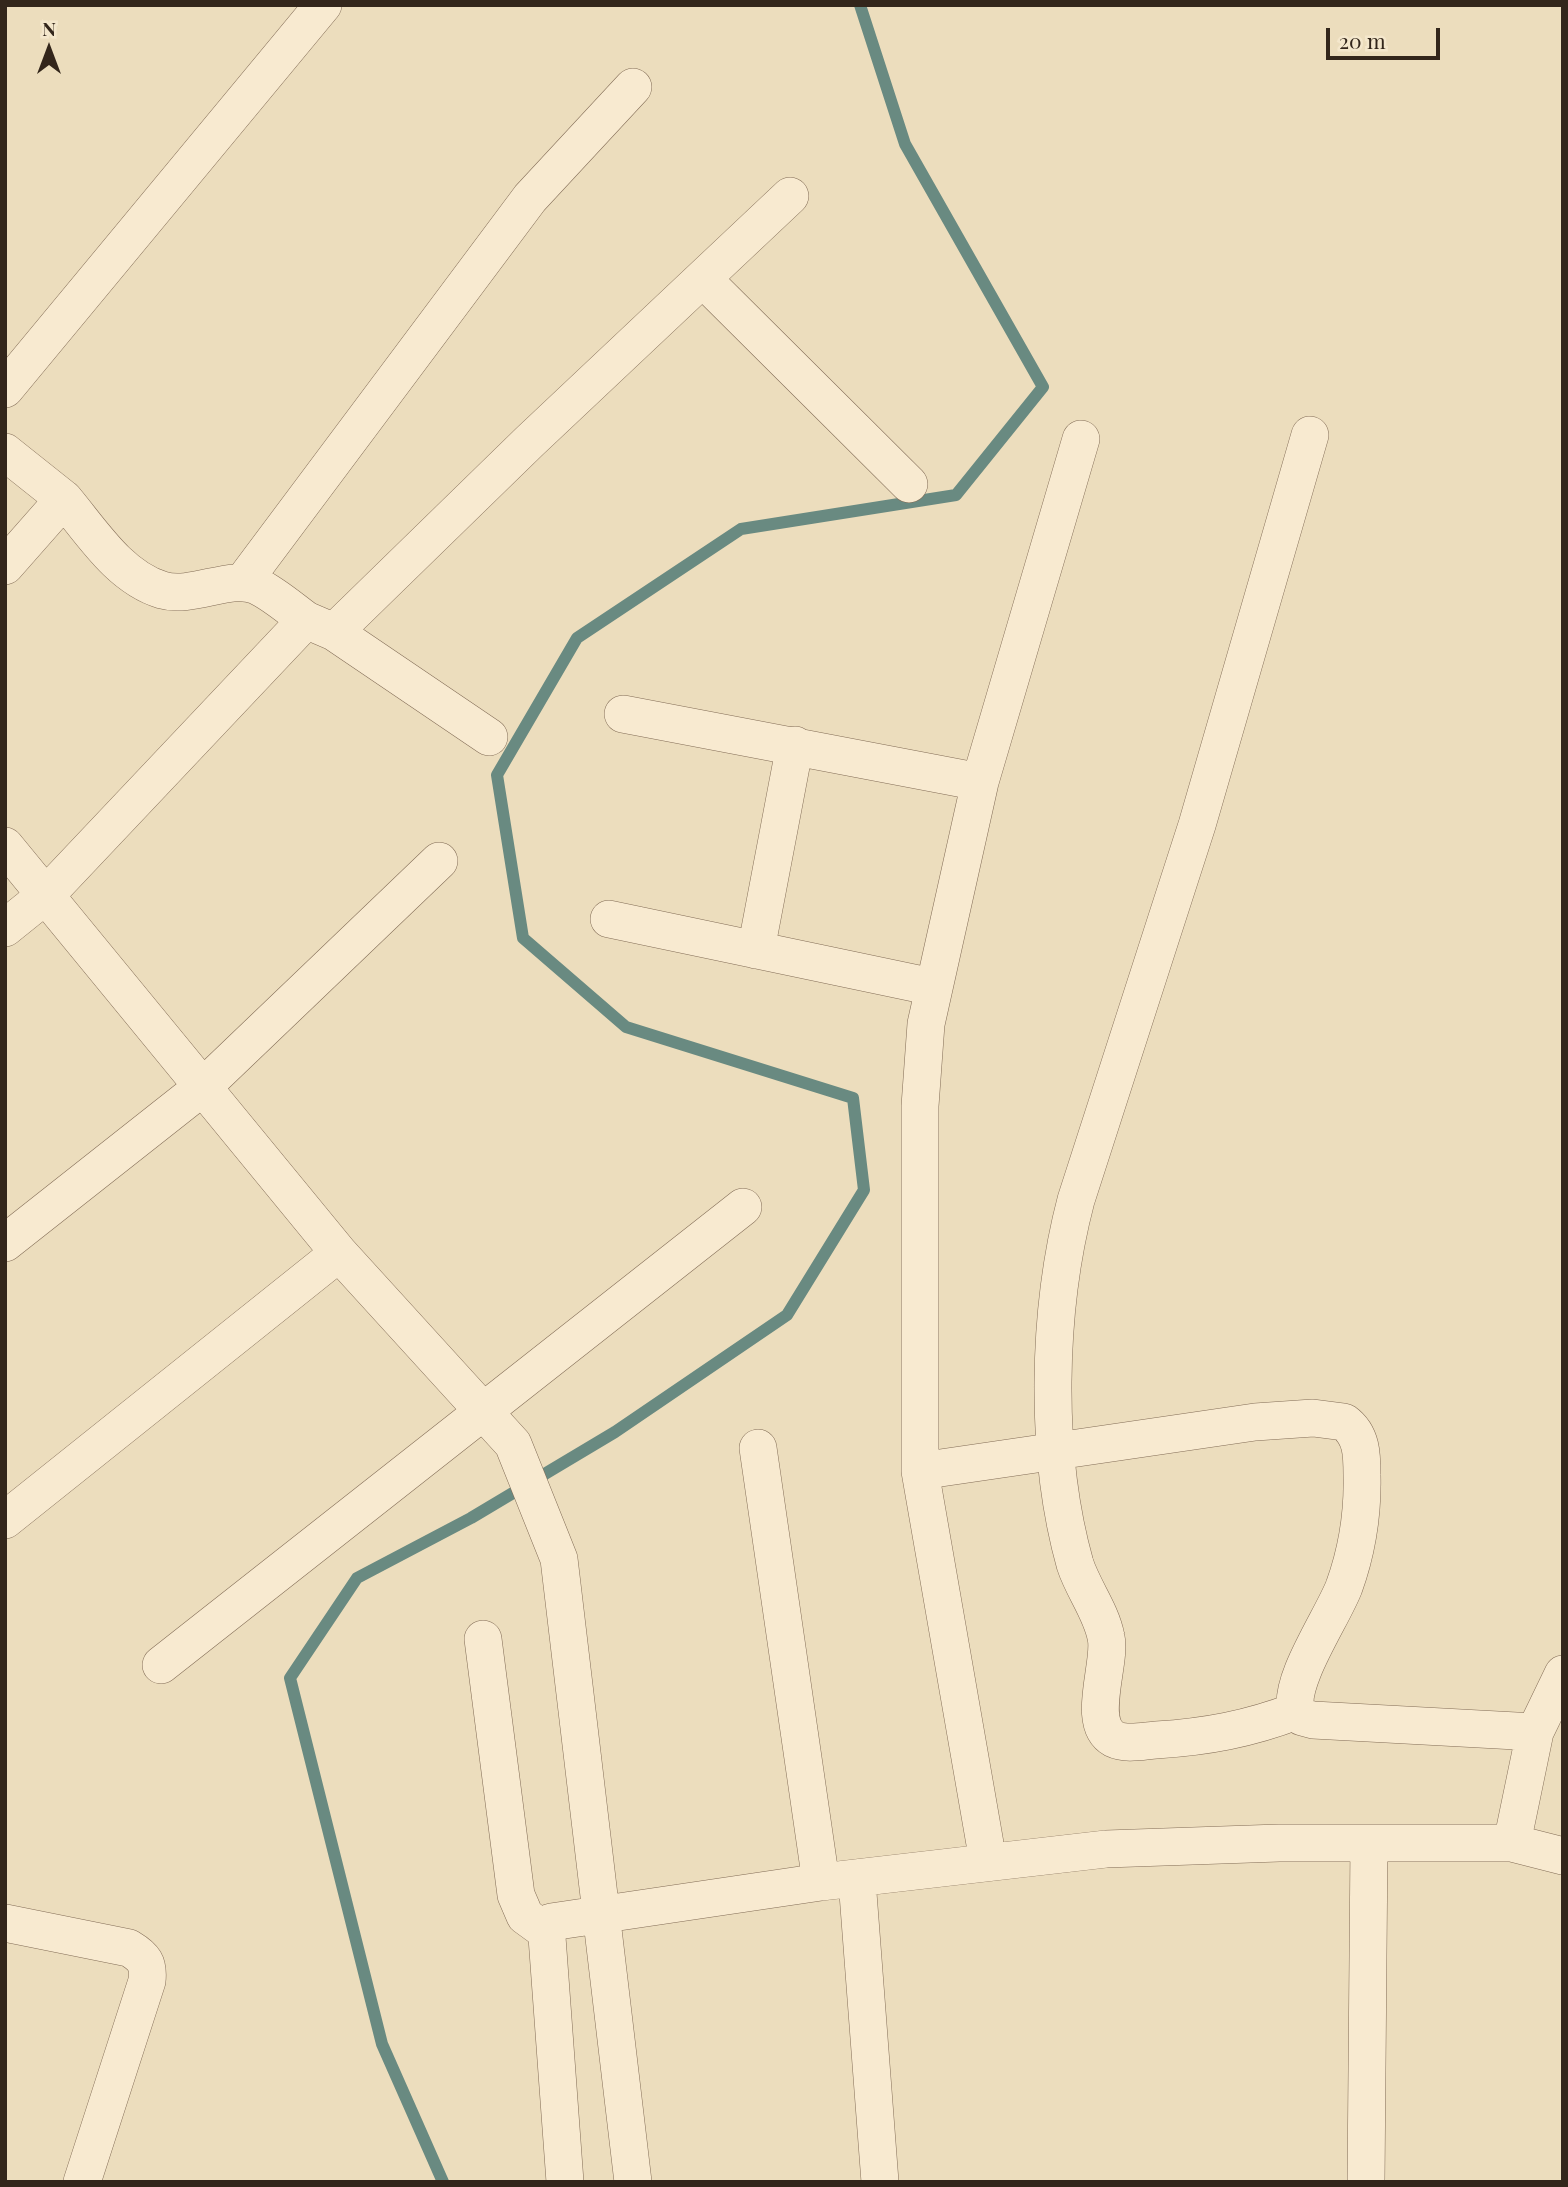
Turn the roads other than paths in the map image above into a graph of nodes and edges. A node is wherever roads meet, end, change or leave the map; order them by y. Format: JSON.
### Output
{"nodes":[{"id":1,"x":323,"y":5,"type":"edge"},
{"id":2,"x":633,"y":87,"type":"dead end"},
{"id":3,"x":790,"y":196,"type":"dead end"},
{"id":4,"x":703,"y":279,"type":"junction"},
{"id":5,"x":5,"y":389,"type":"edge"},
{"id":6,"x":1310,"y":435,"type":"dead end"},
{"id":7,"x":1081,"y":439,"type":"dead end"},
{"id":8,"x":5,"y":452,"type":"edge"},
{"id":9,"x":909,"y":484,"type":"dead end"},
{"id":10,"x":64,"y":499,"type":"junction"},
{"id":11,"x":5,"y":566,"type":"edge"},
{"id":12,"x":243,"y":582,"type":"junction"},
{"id":13,"x":320,"y":626,"type":"junction"},
{"id":14,"x":623,"y":714,"type":"dead end"},
{"id":15,"x":489,"y":737,"type":"dead end"},
{"id":16,"x":795,"y":745,"type":"junction"},
{"id":17,"x":979,"y":782,"type":"junction"},
{"id":18,"x":5,"y":846,"type":"edge"},
{"id":19,"x":439,"y":861,"type":"dead end"},
{"id":20,"x":46,"y":895,"type":"junction"},
{"id":21,"x":609,"y":919,"type":"dead end"},
{"id":22,"x":5,"y":928,"type":"edge"},
{"id":23,"x":755,"y":950,"type":"junction"},
{"id":24,"x":933,"y":987,"type":"junction"},
{"id":25,"x":204,"y":1086,"type":"junction"},
{"id":26,"x":743,"y":1207,"type":"dead end"},
{"id":27,"x":5,"y":1243,"type":"edge"},
{"id":28,"x":339,"y":1253,"type":"junction"},
{"id":29,"x":486,"y":1412,"type":"junction"},
{"id":30,"x":758,"y":1448,"type":"dead end"},
{"id":31,"x":1057,"y":1451,"type":"junction"},
{"id":32,"x":920,"y":1471,"type":"junction"},
{"id":33,"x":5,"y":1520,"type":"edge"},
{"id":34,"x":482,"y":1639,"type":"dead end"},
{"id":35,"x":161,"y":1665,"type":"dead end"},
{"id":36,"x":1563,"y":1674,"type":"edge"},
{"id":37,"x":1296,"y":1712,"type":"junction"},
{"id":38,"x":1535,"y":1732,"type":"junction"},
{"id":39,"x":1369,"y":1843,"type":"junction"},
{"id":40,"x":1512,"y":1843,"type":"junction"},
{"id":41,"x":1563,"y":1856,"type":"edge"},
{"id":42,"x":988,"y":1860,"type":"junction"},
{"id":43,"x":857,"y":1880,"type":"junction"},
{"id":44,"x":821,"y":1882,"type":"junction"},
{"id":45,"x":602,"y":1916,"type":"junction"},
{"id":46,"x":5,"y":1923,"type":"edge"},
{"id":47,"x":547,"y":1931,"type":"junction"},
{"id":48,"x":82,"y":2182,"type":"edge"},
{"id":49,"x":565,"y":2182,"type":"edge"},
{"id":50,"x":633,"y":2182,"type":"edge"},
{"id":51,"x":880,"y":2182,"type":"edge"},
{"id":52,"x":1366,"y":2182,"type":"edge"}],
"edges":[{"from":1,"to":5,"type":"street"},
{"from":2,"to":12,"type":"street"},
{"from":3,"to":4,"type":"street"},
{"from":4,"to":9,"type":"street"},
{"from":4,"to":13,"type":"street"},
{"from":6,"to":31,"type":"street"},
{"from":7,"to":17,"type":"street"},
{"from":8,"to":10,"type":"street"},
{"from":10,"to":11,"type":"street"},
{"from":10,"to":12,"type":"street"},
{"from":12,"to":13,"type":"street"},
{"from":13,"to":15,"type":"street"},
{"from":13,"to":20,"type":"street"},
{"from":14,"to":16,"type":"street"},
{"from":16,"to":17,"type":"street"},
{"from":16,"to":23,"type":"street"},
{"from":17,"to":24,"type":"street"},
{"from":18,"to":20,"type":"street"},
{"from":19,"to":25,"type":"street"},
{"from":20,"to":22,"type":"street"},
{"from":20,"to":25,"type":"street"},
{"from":21,"to":23,"type":"street"},
{"from":23,"to":24,"type":"street"},
{"from":24,"to":32,"type":"street"},
{"from":25,"to":27,"type":"street"},
{"from":25,"to":28,"type":"street"},
{"from":26,"to":29,"type":"street"},
{"from":28,"to":29,"type":"street"},
{"from":28,"to":33,"type":"street"},
{"from":29,"to":35,"type":"street"},
{"from":29,"to":45,"type":"street"},
{"from":30,"to":44,"type":"street"},
{"from":31,"to":32,"type":"street"},
{"from":31,"to":37,"type":"street"},
{"from":31,"to":37,"type":"street"},
{"from":32,"to":42,"type":"street"},
{"from":34,"to":47,"type":"street"},
{"from":36,"to":38,"type":"street"},
{"from":37,"to":38,"type":"street"},
{"from":38,"to":40,"type":"street"},
{"from":39,"to":40,"type":"street"},
{"from":39,"to":42,"type":"street"},
{"from":39,"to":52,"type":"street"},
{"from":40,"to":41,"type":"street"},
{"from":42,"to":43,"type":"street"},
{"from":43,"to":44,"type":"street"},
{"from":43,"to":51,"type":"street"},
{"from":44,"to":45,"type":"street"},
{"from":45,"to":47,"type":"street"},
{"from":45,"to":50,"type":"street"},
{"from":46,"to":48,"type":"street"},
{"from":47,"to":49,"type":"street"}]}
